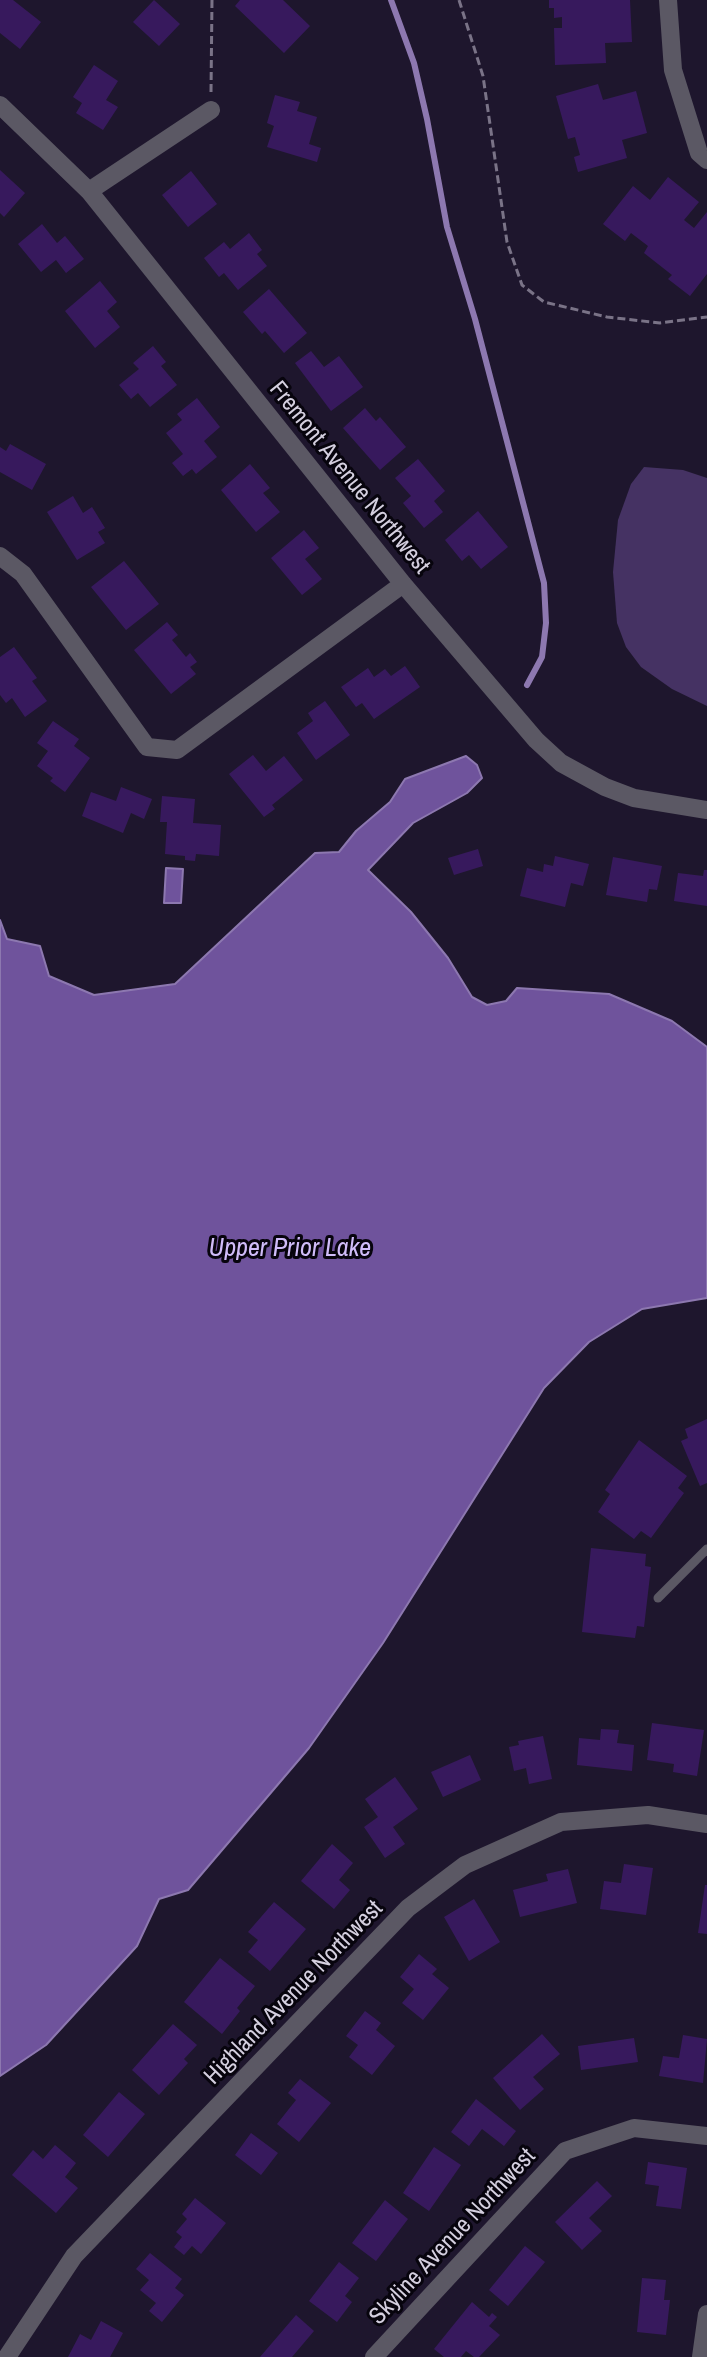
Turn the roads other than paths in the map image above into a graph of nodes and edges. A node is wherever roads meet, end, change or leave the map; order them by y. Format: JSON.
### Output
{"nodes":[{"id":1,"x":668,"y":0,"type":"edge"},
{"id":2,"x":0,"y":105,"type":"edge"},
{"id":3,"x":211,"y":110,"type":"road end"},
{"id":4,"x":707,"y":160,"type":"edge"},
{"id":5,"x":89,"y":191,"type":"junction"},
{"id":6,"x":0,"y":556,"type":"edge"},
{"id":7,"x":403,"y":584,"type":"junction"},
{"id":8,"x":707,"y":810,"type":"edge"},
{"id":9,"x":707,"y":1549,"type":"edge"},
{"id":10,"x":658,"y":1598,"type":"dead end"},
{"id":11,"x":707,"y":1824,"type":"edge"},
{"id":12,"x":707,"y":2136,"type":"edge"},
{"id":13,"x":707,"y":2314,"type":"edge"},
{"id":14,"x":7,"y":2357,"type":"edge"},
{"id":15,"x":374,"y":2357,"type":"edge"},
{"id":16,"x":701,"y":2357,"type":"edge"}],
"edges":[{"from":1,"to":4,"type":"street"},
{"from":2,"to":5,"type":"street","name":"Fremont Avenue Northwest"},
{"from":3,"to":5,"type":"street"},
{"from":5,"to":7,"type":"street","name":"Fremont Avenue Northwest"},
{"from":6,"to":7,"type":"street"},
{"from":7,"to":8,"type":"street","name":"Fremont Avenue Northwest"},
{"from":9,"to":10,"type":"lane"},
{"from":11,"to":14,"type":"street","name":"Highland Avenue Northwest"},
{"from":12,"to":15,"type":"street","name":"Skyline Avenue Northwest"},
{"from":13,"to":16,"type":"street"}]}
